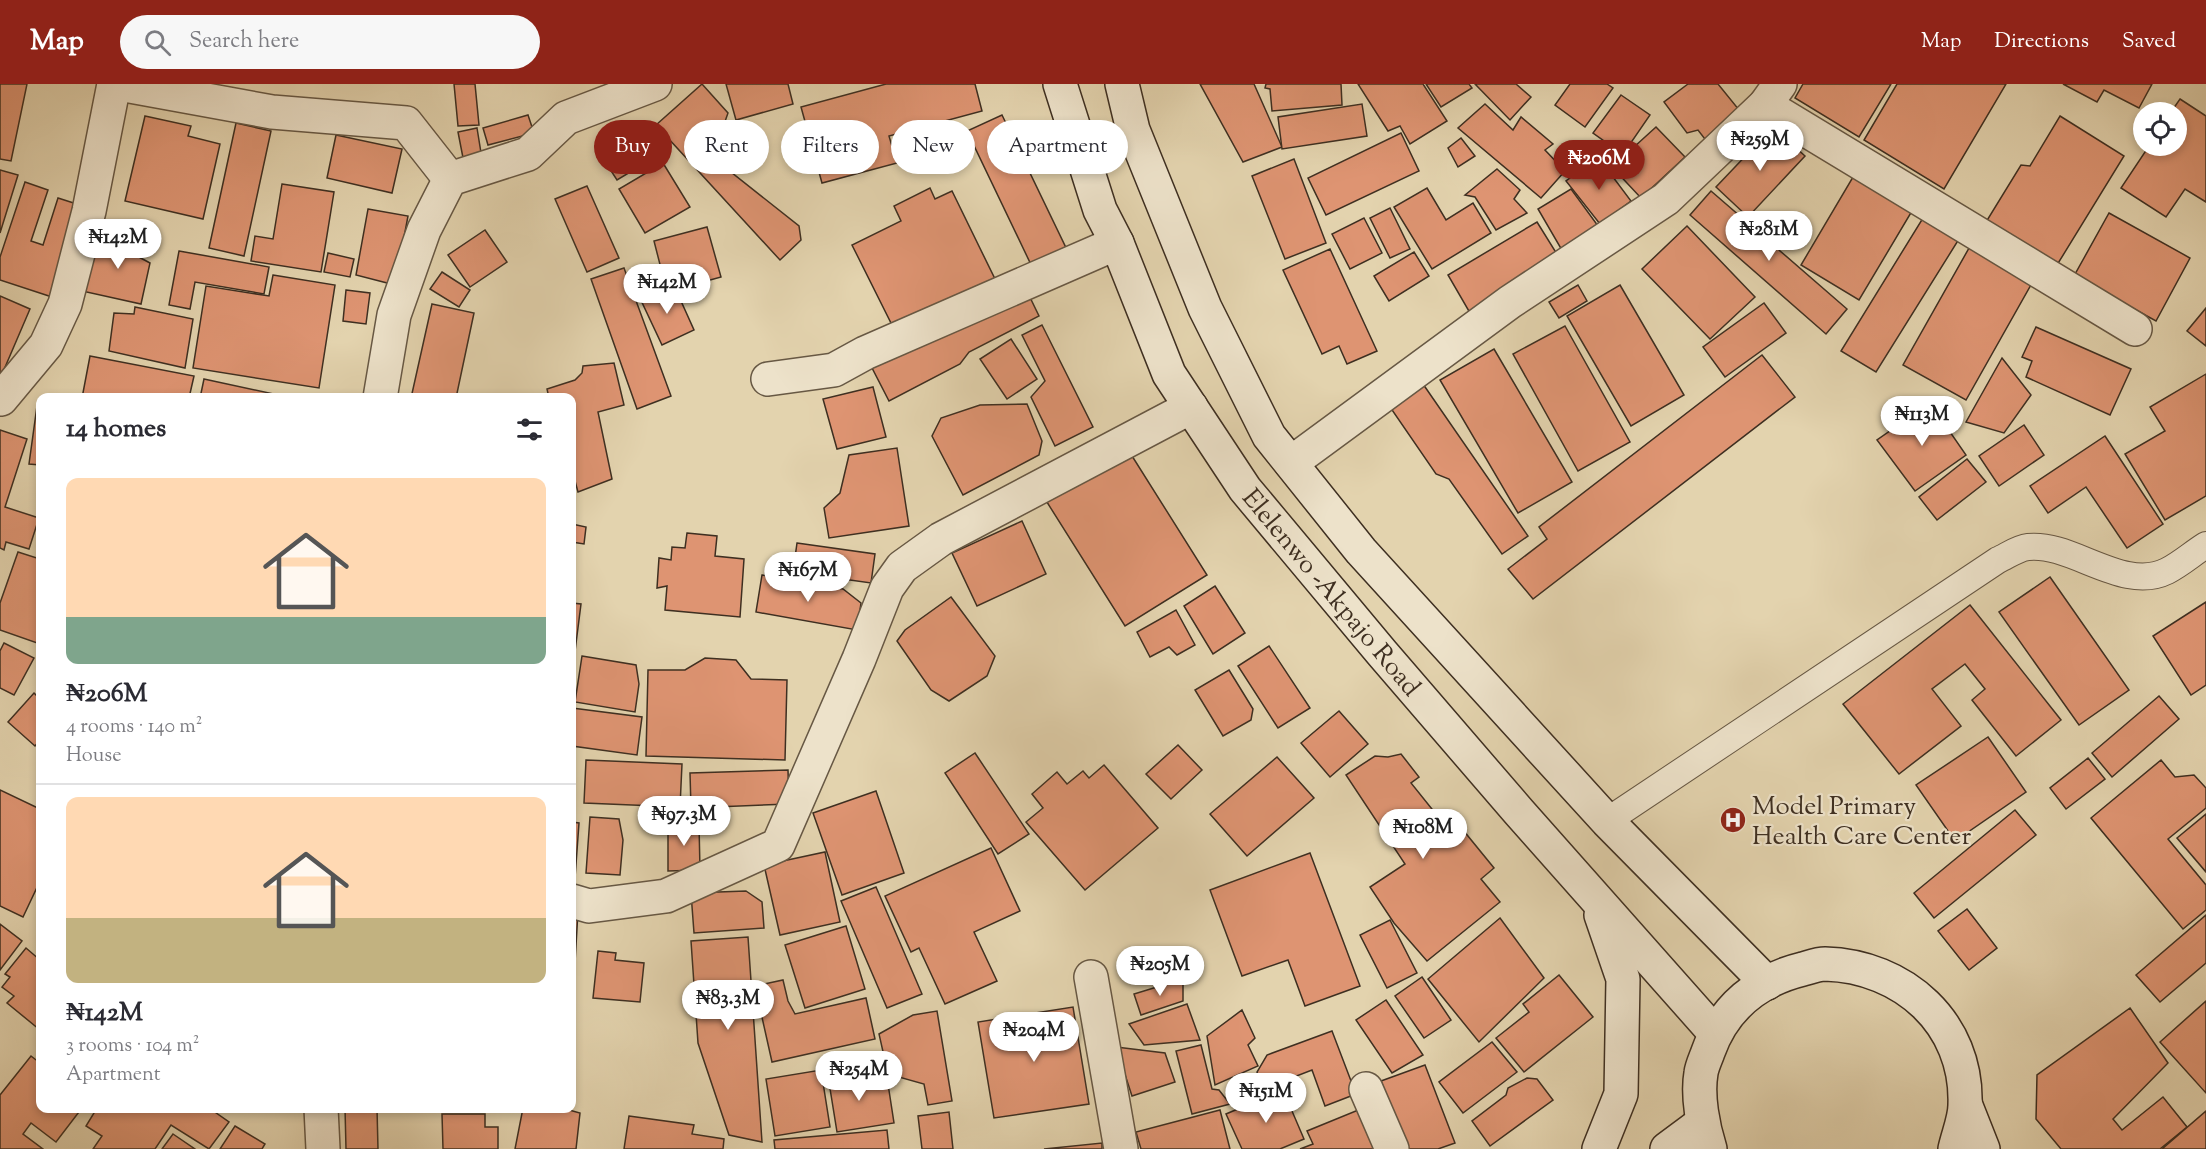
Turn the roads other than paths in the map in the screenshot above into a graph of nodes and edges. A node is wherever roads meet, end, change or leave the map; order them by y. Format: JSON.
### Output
{"nodes":[{"id":1,"x":114,"y":84,"type":"edge"},
{"id":2,"x":119,"y":84,"type":"edge"},
{"id":3,"x":655,"y":84,"type":"edge"},
{"id":4,"x":1060,"y":84,"type":"edge"},
{"id":5,"x":1122,"y":84,"type":"edge"},
{"id":6,"x":1773,"y":95,"type":"edge"},
{"id":7,"x":450,"y":179,"type":"junction"},
{"id":8,"x":1117,"y":243,"type":"junction"},
{"id":9,"x":2135,"y":329,"type":"dead end"},
{"id":10,"x":768,"y":379,"type":"dead end"},
{"id":11,"x":381,"y":393,"type":"edge"},
{"id":12,"x":1,"y":399,"type":"edge"},
{"id":13,"x":1191,"y":407,"type":"junction"},
{"id":14,"x":1291,"y":463,"type":"junction"},
{"id":15,"x":2206,"y":545,"type":"edge"},
{"id":16,"x":1607,"y":821,"type":"junction"},
{"id":17,"x":576,"y":902,"type":"edge"},
{"id":18,"x":1597,"y":902,"type":"junction"},
{"id":19,"x":1091,"y":977,"type":"dead end"},
{"id":20,"x":1767,"y":983,"type":"junction"},
{"id":21,"x":1715,"y":1033,"type":"junction"},
{"id":22,"x":1366,"y":1089,"type":"dead end"},
{"id":23,"x":1965,"y":1106,"type":"junction"},
{"id":24,"x":321,"y":1113,"type":"edge"},
{"id":25,"x":1706,"y":1136,"type":"edge"},
{"id":26,"x":322,"y":1149,"type":"edge"},
{"id":27,"x":1121,"y":1149,"type":"edge"},
{"id":28,"x":1392,"y":1149,"type":"edge"},
{"id":29,"x":1599,"y":1149,"type":"edge"},
{"id":30,"x":1667,"y":1149,"type":"edge"},
{"id":31,"x":1955,"y":1149,"type":"edge"},
{"id":32,"x":1983,"y":1149,"type":"edge"}],
"edges":[{"from":1,"to":12,"type":"street"},
{"from":2,"to":7,"type":"street"},
{"from":3,"to":7,"type":"street"},
{"from":4,"to":8,"type":"street","name":"Elelenwo -Akpajo Road"},
{"from":5,"to":14,"type":"street","name":"Elelenwo -Akpajo Road"},
{"from":6,"to":9,"type":"street"},
{"from":6,"to":14,"type":"street"},
{"from":7,"to":11,"type":"street"},
{"from":8,"to":10,"type":"street"},
{"from":8,"to":13,"type":"street","name":"Elelenwo -Akpajo Road"},
{"from":13,"to":17,"type":"street"},
{"from":13,"to":18,"type":"street","name":"Elelenwo -Akpajo Road"},
{"from":14,"to":16,"type":"street","name":"Elelenwo -Akpajo Road"},
{"from":15,"to":16,"type":"lane"},
{"from":16,"to":20,"type":"street","name":"Elelenwo -Akpajo Road"},
{"from":18,"to":21,"type":"street","name":"Elelenwo -Akpajo Road"},
{"from":18,"to":29,"type":"street"},
{"from":19,"to":27,"type":"street"},
{"from":20,"to":21,"type":"street"},
{"from":20,"to":23,"type":"street"},
{"from":21,"to":25,"type":"street"},
{"from":22,"to":28,"type":"street"},
{"from":23,"to":31,"type":"street"},
{"from":23,"to":32,"type":"street"},
{"from":24,"to":26,"type":"street"},
{"from":25,"to":30,"type":"street"}]}
